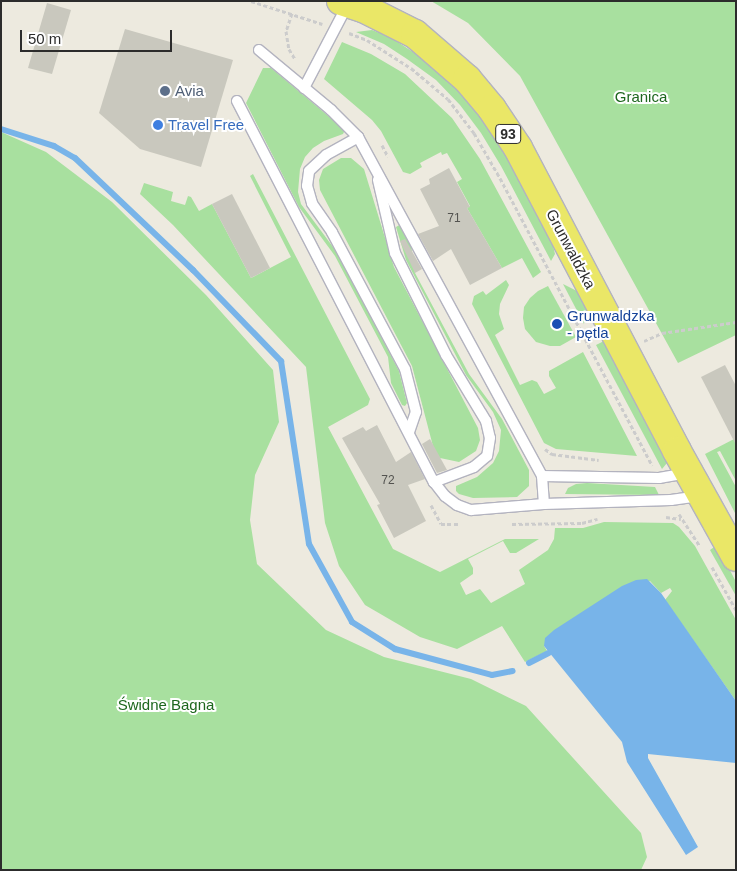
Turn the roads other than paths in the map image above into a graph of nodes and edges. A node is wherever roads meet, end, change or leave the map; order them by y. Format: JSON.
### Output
{"nodes":[{"id":1,"x":344,"y":2,"type":"edge"},
{"id":2,"x":259,"y":50,"type":"dead end"},
{"id":3,"x":304,"y":88,"type":"junction"},
{"id":4,"x":237,"y":101,"type":"dead end"},
{"id":5,"x":358,"y":137,"type":"junction"},
{"id":6,"x":375,"y":167,"type":"junction"},
{"id":7,"x":409,"y":432,"type":"junction"},
{"id":8,"x":542,"y":476,"type":"junction"},
{"id":9,"x":434,"y":482,"type":"junction"},
{"id":10,"x":696,"y":485,"type":"junction"},
{"id":11,"x":544,"y":504,"type":"junction"},
{"id":12,"x":736,"y":557,"type":"edge"}],
"edges":[{"from":1,"to":3,"type":"lane"},
{"from":1,"to":10,"type":"main road","name":"Grunwaldzka","number":"93"},
{"from":2,"to":3,"type":"lane"},
{"from":3,"to":5,"type":"lane"},
{"from":4,"to":7,"type":"lane"},
{"from":5,"to":6,"type":"lane"},
{"from":5,"to":7,"type":"lane"},
{"from":6,"to":8,"type":"lane"},
{"from":6,"to":9,"type":"lane"},
{"from":7,"to":9,"type":"lane"},
{"from":8,"to":10,"type":"lane"},
{"from":8,"to":11,"type":"lane"},
{"from":9,"to":11,"type":"lane"},
{"from":10,"to":11,"type":"lane"},
{"from":10,"to":12,"type":"main road","name":"Grunwaldzka","number":"93"}]}
